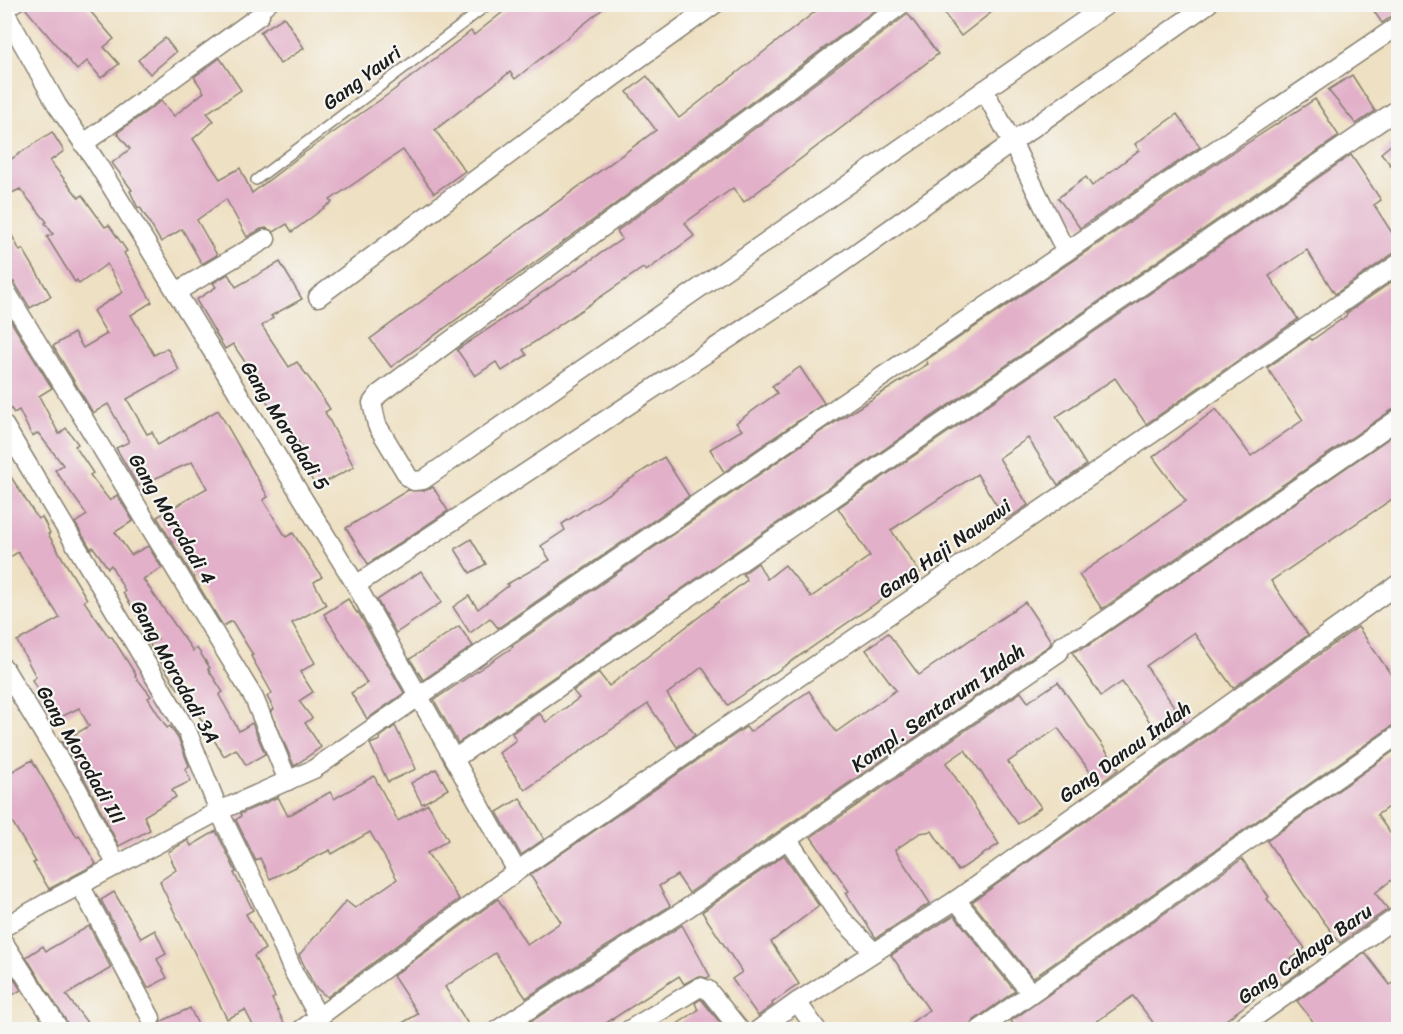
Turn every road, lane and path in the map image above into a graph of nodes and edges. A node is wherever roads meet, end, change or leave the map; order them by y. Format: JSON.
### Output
{"nodes":[{"id":1,"x":489,"y":4,"type":"edge"},
{"id":2,"x":714,"y":4,"type":"edge"},
{"id":3,"x":902,"y":4,"type":"edge"},
{"id":4,"x":1108,"y":4,"type":"edge"},
{"id":5,"x":1208,"y":4,"type":"edge"},
{"id":6,"x":10,"y":9,"type":"edge"},
{"id":7,"x":267,"y":10,"type":"edge"},
{"id":8,"x":1398,"y":26,"type":"edge"},
{"id":9,"x":984,"y":90,"type":"junction"},
{"id":10,"x":1398,"y":109,"type":"edge"},
{"id":11,"x":1012,"y":142,"type":"junction"},
{"id":12,"x":83,"y":144,"type":"junction"},
{"id":13,"x":256,"y":180,"type":"dead end"},
{"id":14,"x":266,"y":239,"type":"dead end"},
{"id":15,"x":1066,"y":252,"type":"junction"},
{"id":16,"x":1398,"y":264,"type":"edge"},
{"id":17,"x":4,"y":288,"type":"edge"},
{"id":18,"x":176,"y":292,"type":"junction"},
{"id":19,"x":318,"y":297,"type":"dead end"},
{"id":20,"x":1398,"y":419,"type":"edge"},
{"id":21,"x":4,"y":425,"type":"edge"},
{"id":22,"x":1398,"y":584,"type":"edge"},
{"id":23,"x":356,"y":585,"type":"junction"},
{"id":24,"x":4,"y":668,"type":"edge"},
{"id":25,"x":419,"y":697,"type":"junction"},
{"id":26,"x":1398,"y":735,"type":"edge"},
{"id":27,"x":454,"y":759,"type":"junction"},
{"id":28,"x":288,"y":781,"type":"junction"},
{"id":29,"x":219,"y":811,"type":"junction"},
{"id":30,"x":788,"y":840,"type":"junction"},
{"id":31,"x":117,"y":866,"type":"junction"},
{"id":32,"x":517,"y":871,"type":"junction"},
{"id":33,"x":80,"y":885,"type":"junction"},
{"id":34,"x":956,"y":900,"type":"junction"},
{"id":35,"x":1398,"y":916,"type":"edge"},
{"id":36,"x":4,"y":927,"type":"edge"},
{"id":37,"x":4,"y":943,"type":"edge"},
{"id":38,"x":874,"y":952,"type":"junction"},
{"id":39,"x":1030,"y":993,"type":"junction"},
{"id":40,"x":797,"y":1002,"type":"junction"},
{"id":41,"x":318,"y":1016,"type":"junction"},
{"id":42,"x":151,"y":1018,"type":"dead end"},
{"id":43,"x":60,"y":1029,"type":"edge"},
{"id":44,"x":301,"y":1029,"type":"edge"},
{"id":45,"x":497,"y":1029,"type":"edge"},
{"id":46,"x":629,"y":1029,"type":"edge"},
{"id":47,"x":740,"y":1029,"type":"edge"},
{"id":48,"x":758,"y":1029,"type":"edge"},
{"id":49,"x":817,"y":1029,"type":"edge"},
{"id":50,"x":980,"y":1029,"type":"edge"},
{"id":51,"x":1237,"y":1029,"type":"edge"}],
"edges":[{"from":1,"to":13,"type":"lane","name":"Gang Yauri"},
{"from":2,"to":19,"type":"street"},
{"from":3,"to":9,"type":"street"},
{"from":4,"to":9,"type":"street"},
{"from":5,"to":11,"type":"street"},
{"from":6,"to":12,"type":"street","name":"Gang Morodadi 5"},
{"from":7,"to":12,"type":"street"},
{"from":8,"to":15,"type":"street"},
{"from":9,"to":11,"type":"street"},
{"from":10,"to":27,"type":"street"},
{"from":11,"to":15,"type":"street"},
{"from":11,"to":23,"type":"street"},
{"from":12,"to":18,"type":"street","name":"Gang Morodadi 5"},
{"from":14,"to":18,"type":"street"},
{"from":15,"to":25,"type":"street"},
{"from":16,"to":32,"type":"street","name":"Gang Haji Nawawi"},
{"from":17,"to":28,"type":"street","name":"Gang Morodadi 4"},
{"from":18,"to":23,"type":"street","name":"Gang Morodadi 5"},
{"from":20,"to":30,"type":"street","name":"Kompl. Sentarum Indah"},
{"from":21,"to":29,"type":"street","name":"Gang Morodadi 3A"},
{"from":22,"to":34,"type":"street","name":"Gang Danau Indah"},
{"from":23,"to":25,"type":"street","name":"Gang Morodadi 5"},
{"from":24,"to":31,"type":"street","name":"Gang Morodadi III"},
{"from":25,"to":27,"type":"street","name":"Gang Morodadi 5"},
{"from":25,"to":28,"type":"street"},
{"from":26,"to":39,"type":"street"},
{"from":27,"to":32,"type":"street","name":"Gang Morodadi 5"},
{"from":28,"to":29,"type":"street"},
{"from":29,"to":31,"type":"street"},
{"from":29,"to":41,"type":"street","name":"Gang Morodadi 3A"},
{"from":30,"to":38,"type":"street"},
{"from":30,"to":45,"type":"street","name":"Kompl. Sentarum Indah"},
{"from":31,"to":33,"type":"street"},
{"from":32,"to":41,"type":"street","name":"Gang Haji Nawawi"},
{"from":33,"to":36,"type":"street"},
{"from":33,"to":42,"type":"street"},
{"from":34,"to":38,"type":"street","name":"Gang Danau Indah"},
{"from":34,"to":39,"type":"street"},
{"from":35,"to":51,"type":"street","name":"Gang Cahaya Baru"},
{"from":37,"to":43,"type":"street"},
{"from":38,"to":40,"type":"street","name":"Gang Danau Indah"},
{"from":39,"to":50,"type":"street"},
{"from":40,"to":48,"type":"street","name":"Gang Danau Indah"},
{"from":40,"to":49,"type":"street"},
{"from":41,"to":44,"type":"street","name":"Gang Haji Nawawi"},
{"from":46,"to":47,"type":"street"}]}
